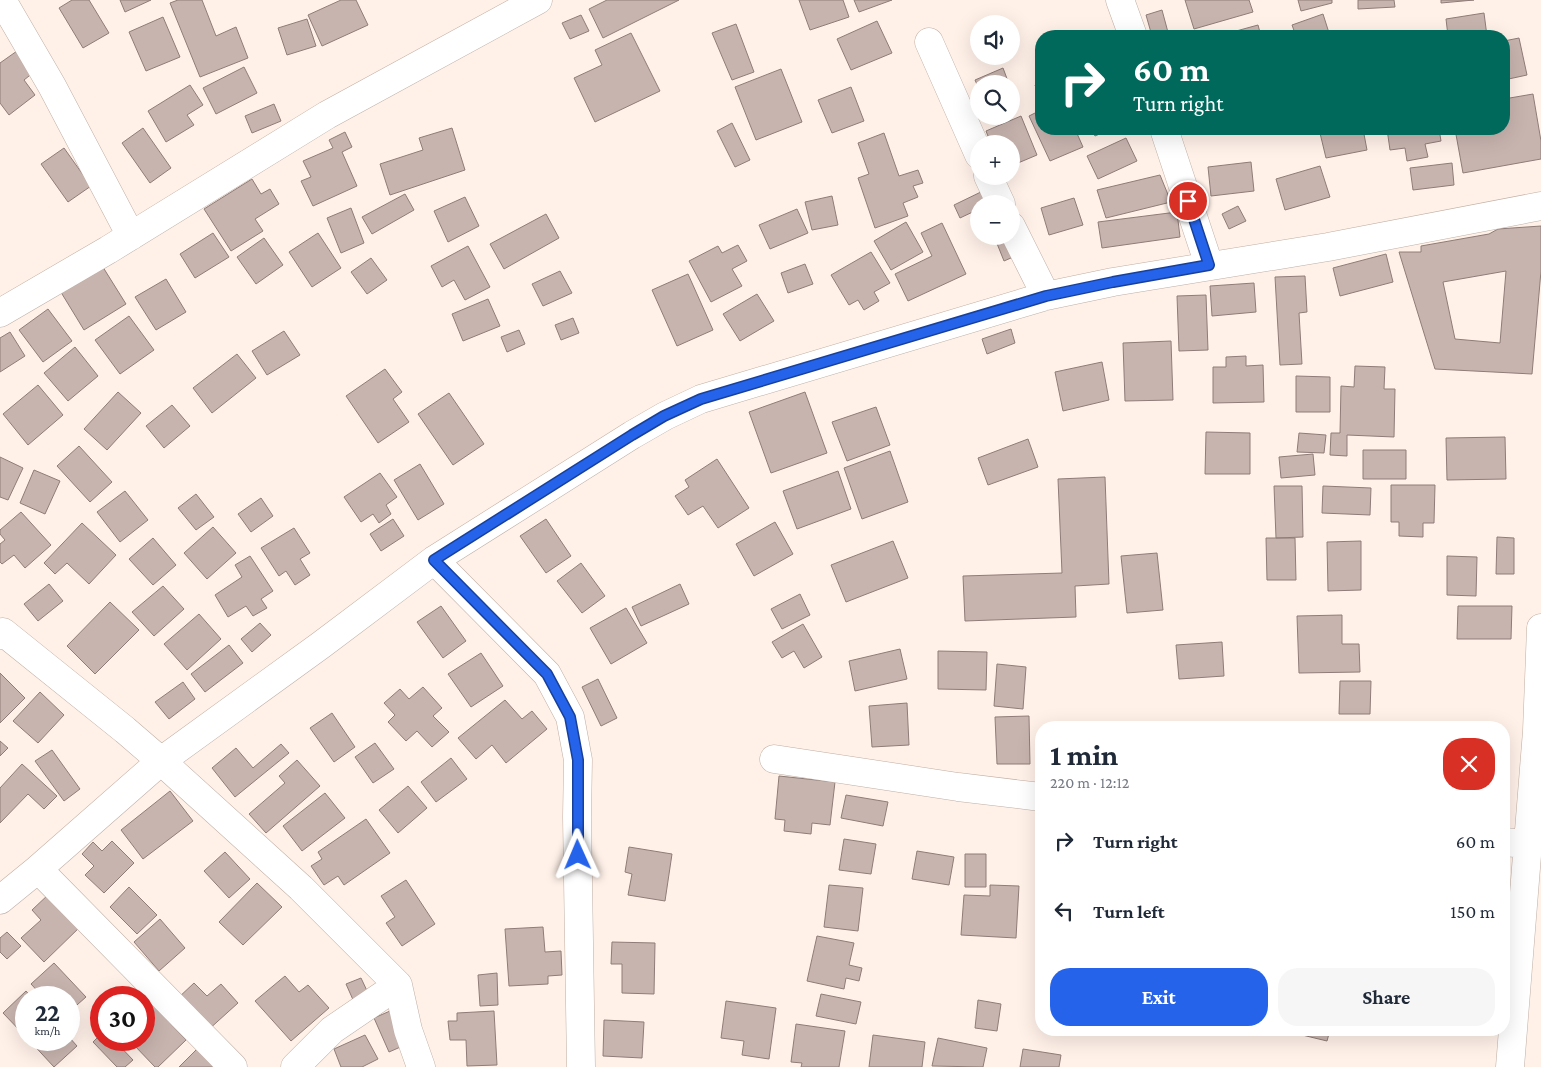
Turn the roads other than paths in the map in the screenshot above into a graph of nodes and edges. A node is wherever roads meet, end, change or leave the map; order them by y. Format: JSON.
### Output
{"nodes":[{"id":1,"x":2,"y":0,"type":"edge"},
{"id":2,"x":538,"y":0,"type":"edge"},
{"id":3,"x":1120,"y":0,"type":"edge"},
{"id":4,"x":1131,"y":30,"type":"edge"},
{"id":5,"x":929,"y":42,"type":"dead end"},
{"id":6,"x":970,"y":135,"type":"edge"},
{"id":7,"x":1166,"y":135,"type":"edge"},
{"id":8,"x":1541,"y":206,"type":"edge"},
{"id":9,"x":131,"y":236,"type":"junction"},
{"id":10,"x":1020,"y":244,"type":"edge"},
{"id":11,"x":1209,"y":265,"type":"junction"},
{"id":12,"x":1046,"y":296,"type":"junction"},
{"id":13,"x":0,"y":313,"type":"edge"},
{"id":14,"x":434,"y":560,"type":"junction"},
{"id":15,"x":1541,"y":628,"type":"edge"},
{"id":16,"x":1,"y":632,"type":"edge"},
{"id":17,"x":1540,"y":670,"type":"edge"},
{"id":18,"x":1539,"y":733,"type":"edge"},
{"id":19,"x":774,"y":759,"type":"dead end"},
{"id":20,"x":161,"y":761,"type":"junction"},
{"id":21,"x":1035,"y":796,"type":"edge"},
{"id":22,"x":1516,"y":843,"type":"edge"},
{"id":23,"x":38,"y":869,"type":"junction"},
{"id":24,"x":0,"y":900,"type":"edge"},
{"id":25,"x":398,"y":985,"type":"junction"},
{"id":26,"x":233,"y":1067,"type":"edge"},
{"id":27,"x":295,"y":1067,"type":"edge"},
{"id":28,"x":421,"y":1067,"type":"edge"},
{"id":29,"x":581,"y":1067,"type":"edge"},
{"id":30,"x":1510,"y":1067,"type":"edge"}],
"edges":[{"from":1,"to":9,"type":"street"},
{"from":2,"to":9,"type":"street"},
{"from":3,"to":4,"type":"street"},
{"from":5,"to":6,"type":"street"},
{"from":7,"to":11,"type":"street"},
{"from":8,"to":11,"type":"street"},
{"from":9,"to":13,"type":"street"},
{"from":10,"to":12,"type":"street"},
{"from":11,"to":12,"type":"street"},
{"from":12,"to":14,"type":"street"},
{"from":14,"to":20,"type":"street"},
{"from":14,"to":29,"type":"street"},
{"from":15,"to":17,"type":"street"},
{"from":16,"to":20,"type":"street"},
{"from":17,"to":18,"type":"street"},
{"from":18,"to":22,"type":"street"},
{"from":19,"to":21,"type":"street"},
{"from":20,"to":23,"type":"street"},
{"from":20,"to":25,"type":"street"},
{"from":22,"to":30,"type":"street"},
{"from":23,"to":24,"type":"street"},
{"from":23,"to":26,"type":"street"},
{"from":25,"to":27,"type":"street"},
{"from":25,"to":28,"type":"street"}]}
